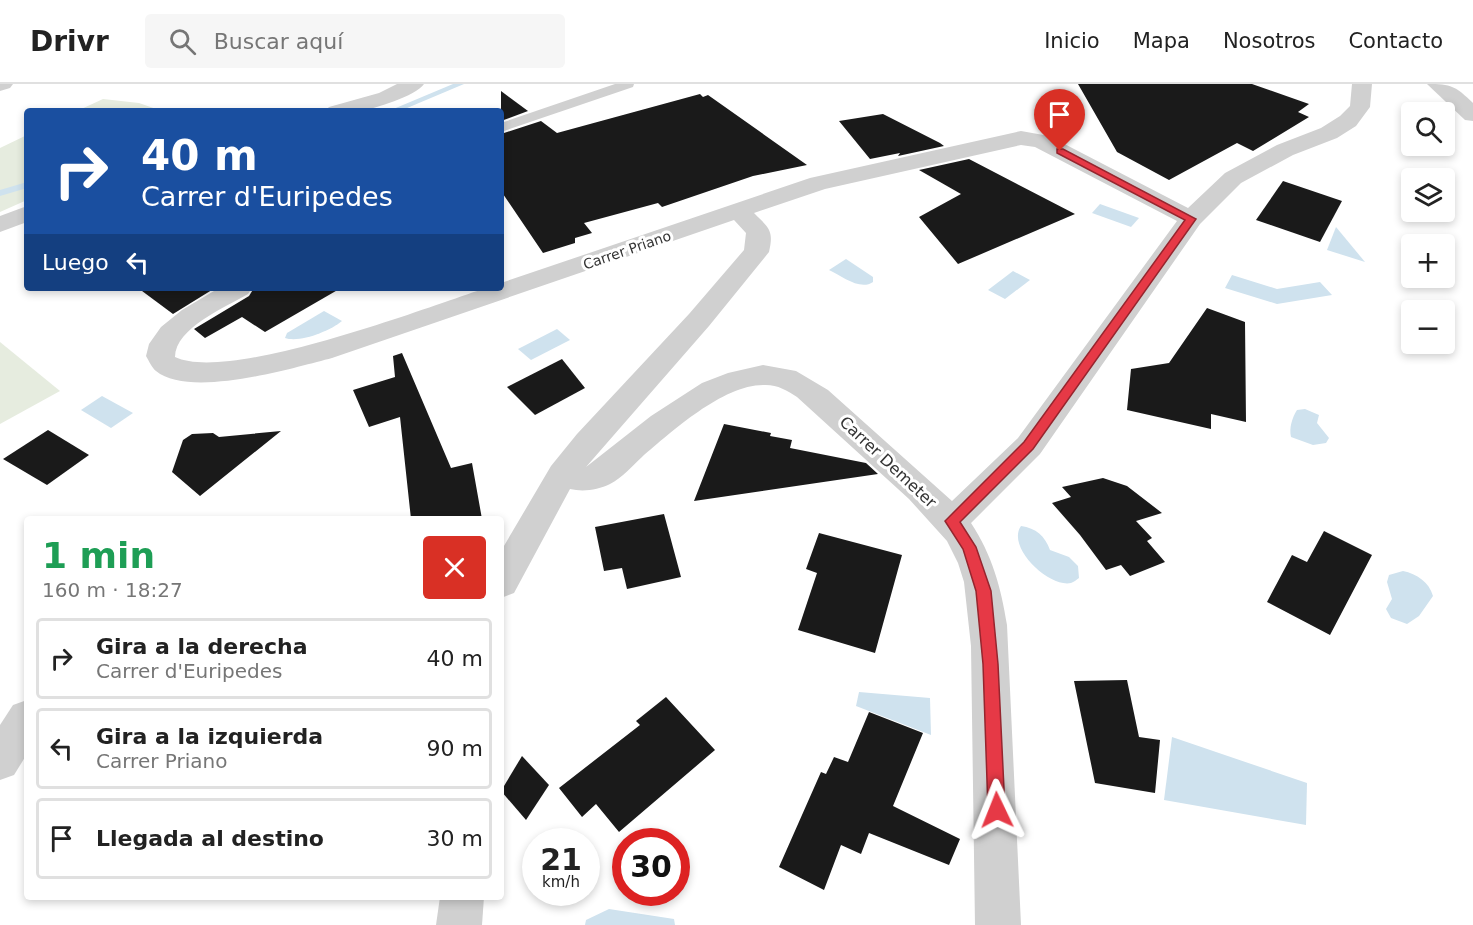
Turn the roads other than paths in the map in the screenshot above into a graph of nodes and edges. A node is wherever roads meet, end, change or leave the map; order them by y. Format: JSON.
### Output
{"nodes":[{"id":1,"x":414,"y":84,"type":"edge"},
{"id":2,"x":628,"y":84,"type":"edge"},
{"id":3,"x":1362,"y":84,"type":"edge"},
{"id":4,"x":1437,"y":84,"type":"edge"},
{"id":5,"x":349,"y":108,"type":"edge"},
{"id":6,"x":1473,"y":115,"type":"edge"},
{"id":7,"x":504,"y":127,"type":"edge"},
{"id":8,"x":739,"y":212,"type":"junction"},
{"id":9,"x":24,"y":214,"type":"edge"},
{"id":10,"x":1191,"y":219,"type":"junction"},
{"id":11,"x":0,"y":225,"type":"edge"},
{"id":12,"x":504,"y":290,"type":"edge"},
{"id":13,"x":234,"y":291,"type":"edge"},
{"id":14,"x":502,"y":291,"type":"edge"},
{"id":15,"x":562,"y":474,"type":"junction"},
{"id":16,"x":952,"y":521,"type":"junction"},
{"id":17,"x":504,"y":578,"type":"edge"},
{"id":18,"x":24,"y":723,"type":"edge"},
{"id":19,"x":0,"y":761,"type":"edge"},
{"id":20,"x":462,"y":900,"type":"edge"},
{"id":21,"x":459,"y":925,"type":"edge"},
{"id":22,"x":998,"y":925,"type":"edge"}],
"edges":[{"from":1,"to":5,"type":"street"},
{"from":2,"to":7,"type":"lane"},
{"from":3,"to":10,"type":"street"},
{"from":4,"to":6,"type":"street"},
{"from":8,"to":10,"type":"street","name":"Carrer Priano"},
{"from":8,"to":12,"type":"street","name":"Carrer Priano"},
{"from":8,"to":15,"type":"street"},
{"from":9,"to":11,"type":"street"},
{"from":10,"to":16,"type":"street"},
{"from":13,"to":14,"type":"street","name":"Carrer Priano"},
{"from":15,"to":16,"type":"street","name":"Carrer Demeter"},
{"from":15,"to":17,"type":"street"},
{"from":16,"to":22,"type":"street","name":"Carrer Demeter"},
{"from":18,"to":19,"type":"street"},
{"from":20,"to":21,"type":"street"}]}
